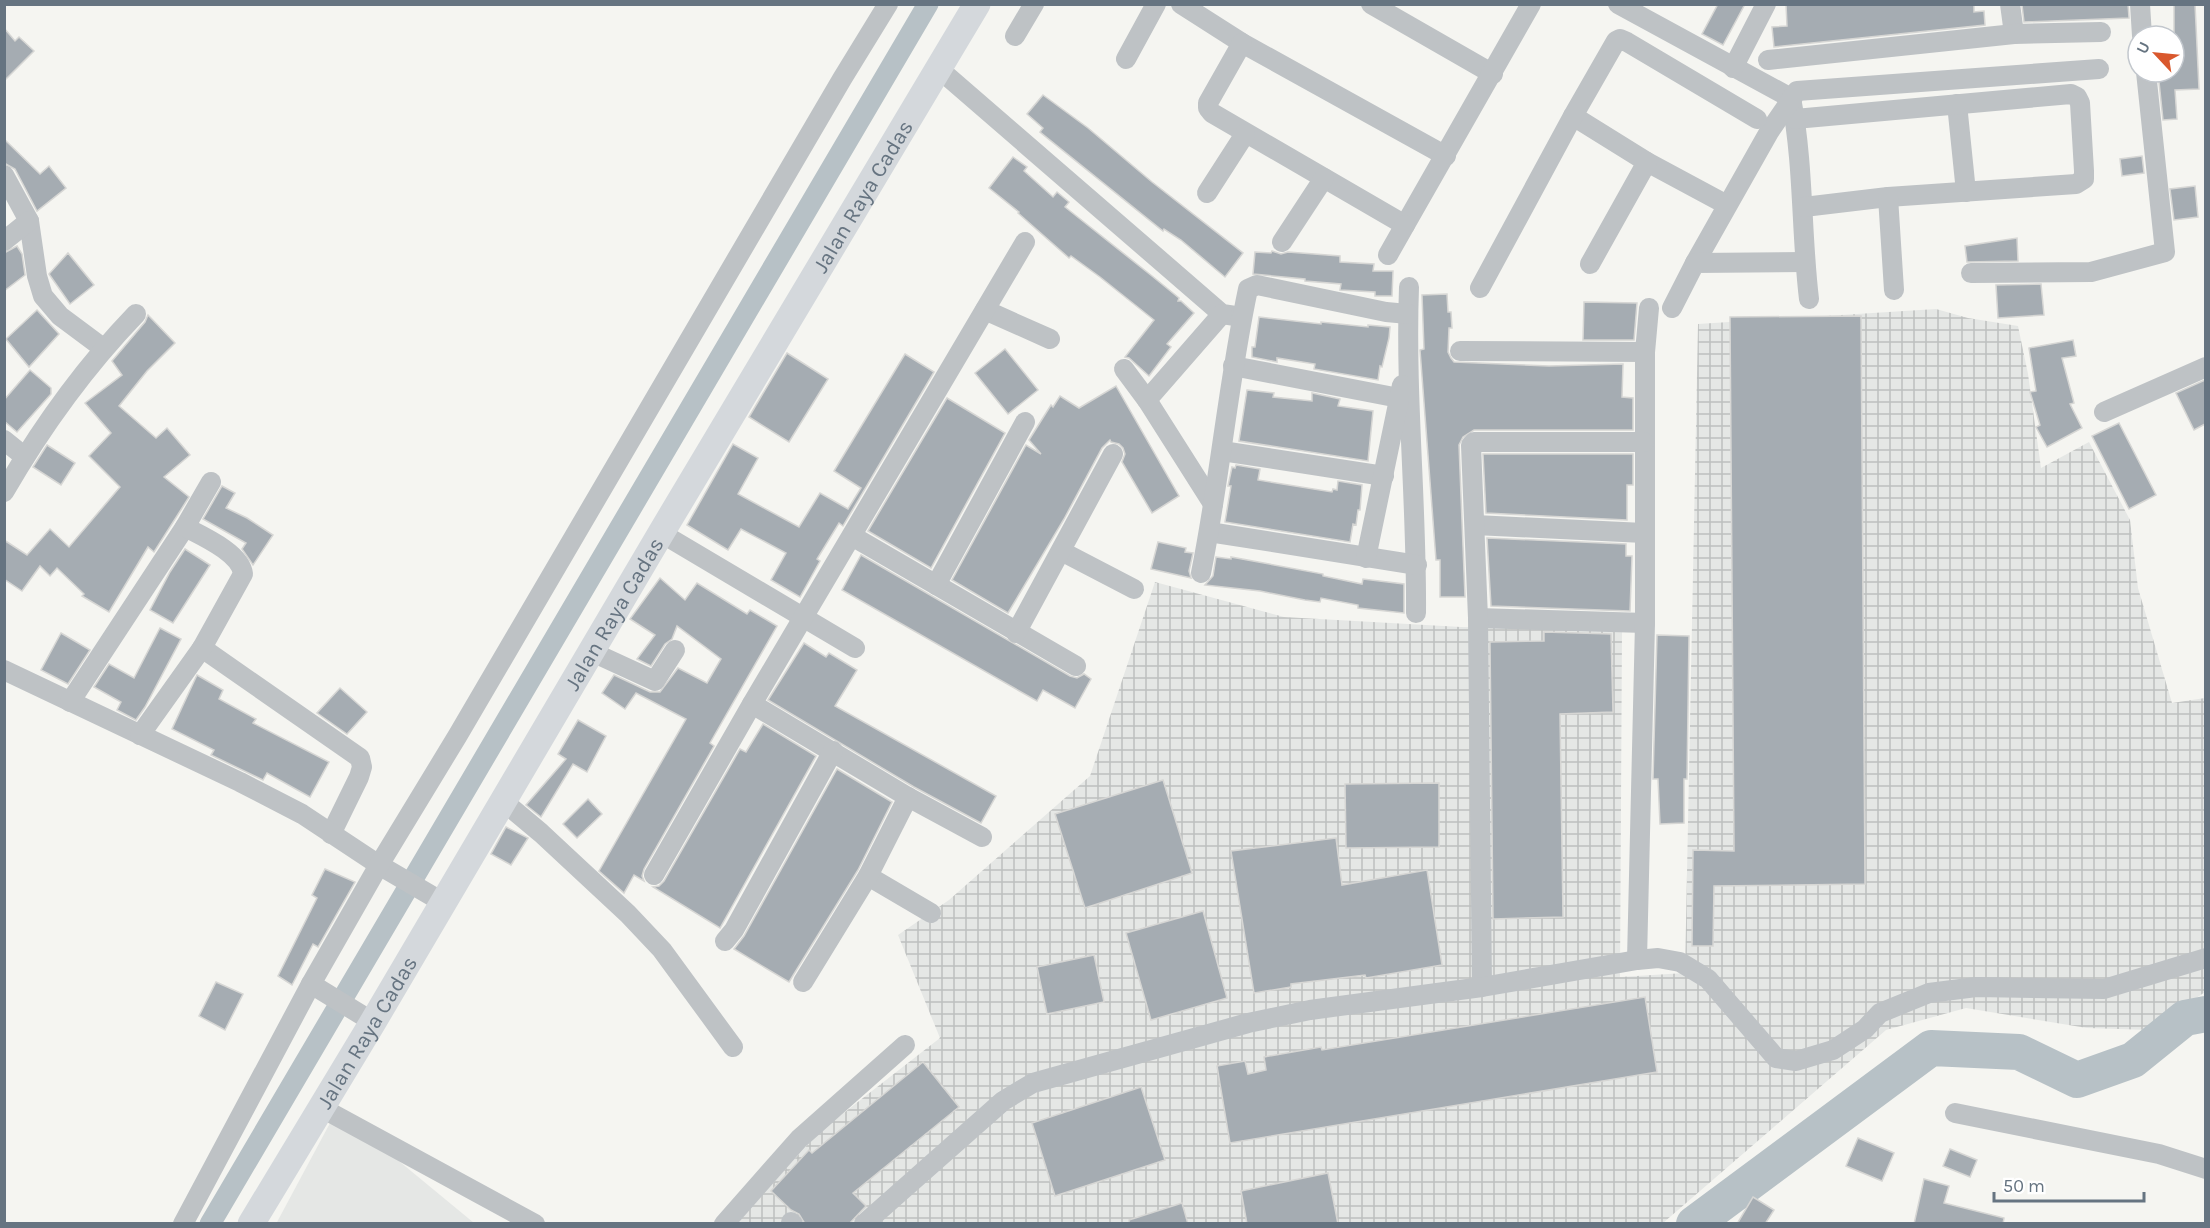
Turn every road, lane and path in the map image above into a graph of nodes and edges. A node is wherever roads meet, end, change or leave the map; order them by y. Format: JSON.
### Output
{"nodes":[{"id":1,"x":888,"y":4,"type":"edge"},
{"id":2,"x":977,"y":4,"type":"edge"},
{"id":3,"x":1034,"y":4,"type":"edge"},
{"id":4,"x":1156,"y":4,"type":"edge"},
{"id":5,"x":1180,"y":4,"type":"edge"},
{"id":6,"x":1371,"y":4,"type":"edge"},
{"id":7,"x":1531,"y":4,"type":"edge"},
{"id":8,"x":1618,"y":4,"type":"edge"},
{"id":9,"x":1766,"y":4,"type":"edge"},
{"id":10,"x":2010,"y":4,"type":"edge"},
{"id":11,"x":2140,"y":4,"type":"edge"},
{"id":12,"x":2141,"y":24,"type":"edge"},
{"id":13,"x":2101,"y":32,"type":"dead end"},
{"id":14,"x":2014,"y":34,"type":"junction"},
{"id":15,"x":1015,"y":36,"type":"dead end"},
{"id":16,"x":1242,"y":43,"type":"junction"},
{"id":17,"x":1126,"y":58,"type":"dead end"},
{"id":18,"x":1768,"y":60,"type":"dead end"},
{"id":19,"x":1733,"y":68,"type":"junction"},
{"id":20,"x":939,"y":69,"type":"junction"},
{"id":21,"x":2099,"y":69,"type":"dead end"},
{"id":22,"x":1493,"y":74,"type":"junction"},
{"id":23,"x":2147,"y":84,"type":"edge"},
{"id":24,"x":1791,"y":98,"type":"junction"},
{"id":25,"x":1957,"y":104,"type":"junction"},
{"id":26,"x":1573,"y":116,"type":"junction"},
{"id":27,"x":1757,"y":119,"type":"dead end"},
{"id":28,"x":1795,"y":119,"type":"junction"},
{"id":29,"x":1245,"y":134,"type":"junction"},
{"id":30,"x":1446,"y":156,"type":"junction"},
{"id":31,"x":1647,"y":162,"type":"junction"},
{"id":32,"x":4,"y":175,"type":"edge"},
{"id":33,"x":1324,"y":178,"type":"junction"},
{"id":34,"x":1966,"y":192,"type":"junction"},
{"id":35,"x":1207,"y":193,"type":"dead end"},
{"id":36,"x":1888,"y":197,"type":"junction"},
{"id":37,"x":1727,"y":205,"type":"junction"},
{"id":38,"x":1804,"y":207,"type":"junction"},
{"id":39,"x":29,"y":221,"type":"junction"},
{"id":40,"x":1406,"y":225,"type":"junction"},
{"id":41,"x":4,"y":241,"type":"edge"},
{"id":42,"x":1025,"y":242,"type":"dead end"},
{"id":43,"x":1282,"y":242,"type":"dead end"},
{"id":44,"x":1388,"y":255,"type":"dead end"},
{"id":45,"x":1804,"y":262,"type":"junction"},
{"id":46,"x":1695,"y":263,"type":"junction"},
{"id":47,"x":1590,"y":264,"type":"dead end"},
{"id":48,"x":1971,"y":273,"type":"dead end"},
{"id":49,"x":1408,"y":287,"type":"dead end"},
{"id":50,"x":1480,"y":288,"type":"dead end"},
{"id":51,"x":1894,"y":290,"type":"dead end"},
{"id":52,"x":1809,"y":299,"type":"dead end"},
{"id":53,"x":1672,"y":308,"type":"dead end"},
{"id":54,"x":1648,"y":309,"type":"dead end"},
{"id":55,"x":985,"y":310,"type":"junction"},
{"id":56,"x":136,"y":314,"type":"dead end"},
{"id":57,"x":1222,"y":314,"type":"junction"},
{"id":58,"x":1408,"y":314,"type":"junction"},
{"id":59,"x":1242,"y":317,"type":"junction"},
{"id":60,"x":1050,"y":339,"type":"dead end"},
{"id":61,"x":103,"y":348,"type":"junction"},
{"id":62,"x":1460,"y":351,"type":"dead end"},
{"id":63,"x":1645,"y":352,"type":"junction"},
{"id":64,"x":1408,"y":359,"type":"junction"},
{"id":65,"x":1233,"y":366,"type":"junction"},
{"id":66,"x":2205,"y":367,"type":"edge"},
{"id":67,"x":1124,"y":369,"type":"dead end"},
{"id":68,"x":1399,"y":398,"type":"junction"},
{"id":69,"x":1148,"y":400,"type":"junction"},
{"id":70,"x":2104,"y":412,"type":"dead end"},
{"id":71,"x":1025,"y":422,"type":"dead end"},
{"id":72,"x":4,"y":440,"type":"edge"},
{"id":73,"x":1644,"y":442,"type":"junction"},
{"id":74,"x":1222,"y":451,"type":"junction"},
{"id":75,"x":1113,"y":454,"type":"dead end"},
{"id":76,"x":25,"y":457,"type":"junction"},
{"id":77,"x":1384,"y":476,"type":"junction"},
{"id":78,"x":211,"y":482,"type":"dead end"},
{"id":79,"x":4,"y":492,"type":"edge"},
{"id":80,"x":1213,"y":504,"type":"junction"},
{"id":81,"x":1475,"y":525,"type":"junction"},
{"id":82,"x":185,"y":527,"type":"junction"},
{"id":83,"x":1209,"y":532,"type":"junction"},
{"id":84,"x":661,"y":533,"type":"junction"},
{"id":85,"x":1644,"y":533,"type":"junction"},
{"id":86,"x":852,"y":536,"type":"junction"},
{"id":87,"x":1061,"y":551,"type":"junction"},
{"id":88,"x":1366,"y":558,"type":"junction"},
{"id":89,"x":1417,"y":565,"type":"junction"},
{"id":90,"x":1202,"y":573,"type":"dead end"},
{"id":91,"x":936,"y":585,"type":"junction"},
{"id":92,"x":1134,"y":589,"type":"dead end"},
{"id":93,"x":1416,"y":613,"type":"dead end"},
{"id":94,"x":803,"y":618,"type":"junction"},
{"id":95,"x":1478,"y":618,"type":"junction"},
{"id":96,"x":1645,"y":623,"type":"junction"},
{"id":97,"x":1016,"y":633,"type":"junction"},
{"id":98,"x":202,"y":648,"type":"junction"},
{"id":99,"x":855,"y":648,"type":"dead end"},
{"id":100,"x":675,"y":650,"type":"dead end"},
{"id":101,"x":592,"y":652,"type":"junction"},
{"id":102,"x":1076,"y":666,"type":"dead end"},
{"id":103,"x":4,"y":670,"type":"edge"},
{"id":104,"x":70,"y":702,"type":"junction"},
{"id":105,"x":752,"y":704,"type":"junction"},
{"id":106,"x":140,"y":735,"type":"junction"},
{"id":107,"x":833,"y":751,"type":"junction"},
{"id":108,"x":909,"y":797,"type":"junction"},
{"id":109,"x":504,"y":802,"type":"junction"},
{"id":110,"x":331,"y":834,"type":"junction"},
{"id":111,"x":982,"y":837,"type":"dead end"},
{"id":112,"x":381,"y":866,"type":"junction"},
{"id":113,"x":654,"y":875,"type":"dead end"},
{"id":114,"x":868,"y":876,"type":"junction"},
{"id":115,"x":441,"y":901,"type":"junction"},
{"id":116,"x":931,"y":913,"type":"dead end"},
{"id":117,"x":726,"y":941,"type":"dead end"},
{"id":118,"x":2205,"y":958,"type":"edge"},
{"id":119,"x":1637,"y":960,"type":"junction"},
{"id":120,"x":803,"y":982,"type":"dead end"},
{"id":121,"x":313,"y":986,"type":"junction"},
{"id":122,"x":1482,"y":987,"type":"junction"},
{"id":123,"x":370,"y":1020,"type":"junction"},
{"id":124,"x":905,"y":1045,"type":"dead end"},
{"id":125,"x":733,"y":1047,"type":"dead end"},
{"id":126,"x":320,"y":1107,"type":"junction"},
{"id":127,"x":1955,"y":1113,"type":"dead end"},
{"id":128,"x":2205,"y":1169,"type":"edge"},
{"id":129,"x":183,"y":1224,"type":"edge"},
{"id":130,"x":251,"y":1224,"type":"edge"},
{"id":131,"x":536,"y":1224,"type":"edge"},
{"id":132,"x":724,"y":1224,"type":"edge"},
{"id":133,"x":864,"y":1224,"type":"edge"}],
"edges":[{"from":1,"to":112,"type":"street"},
{"from":2,"to":20,"type":"street","name":"Jalan Raya Cadas"},
{"from":3,"to":15,"type":"street"},
{"from":4,"to":17,"type":"street"},
{"from":5,"to":16,"type":"street"},
{"from":6,"to":22,"type":"street"},
{"from":7,"to":22,"type":"street"},
{"from":8,"to":19,"type":"street"},
{"from":9,"to":19,"type":"street"},
{"from":10,"to":14,"type":"street"},
{"from":11,"to":12,"type":"street"},
{"from":13,"to":14,"type":"street"},
{"from":14,"to":18,"type":"street"},
{"from":16,"to":29,"type":"street"},
{"from":16,"to":30,"type":"street"},
{"from":19,"to":24,"type":"street"},
{"from":20,"to":57,"type":"street"},
{"from":20,"to":84,"type":"street","name":"Jalan Raya Cadas"},
{"from":21,"to":24,"type":"street"},
{"from":22,"to":30,"type":"street"},
{"from":23,"to":48,"type":"street"},
{"from":24,"to":28,"type":"street"},
{"from":24,"to":37,"type":"street"},
{"from":25,"to":28,"type":"street"},
{"from":25,"to":34,"type":"street"},
{"from":25,"to":34,"type":"street"},
{"from":26,"to":27,"type":"street"},
{"from":26,"to":31,"type":"street"},
{"from":26,"to":50,"type":"street"},
{"from":28,"to":38,"type":"street"},
{"from":29,"to":33,"type":"street"},
{"from":29,"to":35,"type":"street"},
{"from":30,"to":40,"type":"street"},
{"from":31,"to":37,"type":"street"},
{"from":31,"to":47,"type":"street"},
{"from":32,"to":39,"type":"street"},
{"from":33,"to":40,"type":"street"},
{"from":33,"to":43,"type":"street"},
{"from":34,"to":36,"type":"street"},
{"from":36,"to":38,"type":"street"},
{"from":36,"to":51,"type":"street"},
{"from":37,"to":46,"type":"street"},
{"from":38,"to":45,"type":"street"},
{"from":39,"to":41,"type":"street"},
{"from":39,"to":61,"type":"street"},
{"from":40,"to":44,"type":"street"},
{"from":42,"to":55,"type":"street"},
{"from":45,"to":46,"type":"street"},
{"from":45,"to":52,"type":"street"},
{"from":46,"to":53,"type":"street"},
{"from":49,"to":58,"type":"street"},
{"from":54,"to":63,"type":"street"},
{"from":55,"to":60,"type":"street"},
{"from":55,"to":86,"type":"street"},
{"from":56,"to":61,"type":"street"},
{"from":57,"to":59,"type":"street"},
{"from":57,"to":69,"type":"street"},
{"from":58,"to":59,"type":"street"},
{"from":58,"to":64,"type":"street"},
{"from":59,"to":65,"type":"street"},
{"from":61,"to":76,"type":"street"},
{"from":62,"to":63,"type":"street"},
{"from":63,"to":73,"type":"street"},
{"from":64,"to":68,"type":"street"},
{"from":64,"to":89,"type":"street"},
{"from":65,"to":68,"type":"street"},
{"from":65,"to":74,"type":"street"},
{"from":66,"to":70,"type":"street"},
{"from":67,"to":69,"type":"street"},
{"from":68,"to":77,"type":"street"},
{"from":69,"to":80,"type":"street"},
{"from":71,"to":91,"type":"street"},
{"from":72,"to":76,"type":"street"},
{"from":73,"to":81,"type":"street"},
{"from":73,"to":85,"type":"street"},
{"from":74,"to":77,"type":"street"},
{"from":74,"to":80,"type":"street"},
{"from":75,"to":87,"type":"street"},
{"from":76,"to":79,"type":"street"},
{"from":77,"to":88,"type":"street"},
{"from":78,"to":82,"type":"street"},
{"from":80,"to":83,"type":"street"},
{"from":81,"to":85,"type":"street"},
{"from":81,"to":95,"type":"street"},
{"from":82,"to":98,"type":"street"},
{"from":82,"to":104,"type":"street"},
{"from":83,"to":88,"type":"street"},
{"from":83,"to":90,"type":"street"},
{"from":84,"to":94,"type":"street"},
{"from":84,"to":101,"type":"street","name":"Jalan Raya Cadas"},
{"from":85,"to":96,"type":"street"},
{"from":86,"to":91,"type":"street"},
{"from":86,"to":94,"type":"street"},
{"from":87,"to":92,"type":"street"},
{"from":87,"to":97,"type":"street"},
{"from":88,"to":89,"type":"street"},
{"from":89,"to":93,"type":"street"},
{"from":91,"to":97,"type":"street"},
{"from":94,"to":99,"type":"street"},
{"from":94,"to":105,"type":"street"},
{"from":95,"to":96,"type":"street"},
{"from":95,"to":122,"type":"street"},
{"from":96,"to":119,"type":"street"},
{"from":97,"to":102,"type":"street"},
{"from":98,"to":106,"type":"street"},
{"from":98,"to":110,"type":"street"},
{"from":100,"to":101,"type":"street"},
{"from":101,"to":109,"type":"street","name":"Jalan Raya Cadas"},
{"from":103,"to":104,"type":"street"},
{"from":104,"to":106,"type":"street"},
{"from":105,"to":107,"type":"street"},
{"from":105,"to":113,"type":"street"},
{"from":106,"to":110,"type":"street"},
{"from":107,"to":108,"type":"street"},
{"from":107,"to":117,"type":"street"},
{"from":108,"to":111,"type":"street"},
{"from":108,"to":114,"type":"street"},
{"from":109,"to":115,"type":"street","name":"Jalan Raya Cadas"},
{"from":109,"to":125,"type":"street"},
{"from":110,"to":112,"type":"street"},
{"from":112,"to":115,"type":"street"},
{"from":112,"to":121,"type":"street"},
{"from":114,"to":116,"type":"street"},
{"from":114,"to":120,"type":"street"},
{"from":115,"to":123,"type":"street","name":"Jalan Raya Cadas"},
{"from":118,"to":119,"type":"street"},
{"from":119,"to":122,"type":"street"},
{"from":121,"to":123,"type":"street"},
{"from":121,"to":129,"type":"street"},
{"from":122,"to":133,"type":"street"},
{"from":123,"to":126,"type":"street","name":"Jalan Raya Cadas"},
{"from":124,"to":132,"type":"street"},
{"from":126,"to":130,"type":"street","name":"Jalan Raya Cadas"},
{"from":126,"to":131,"type":"street"},
{"from":127,"to":128,"type":"street"}]}
